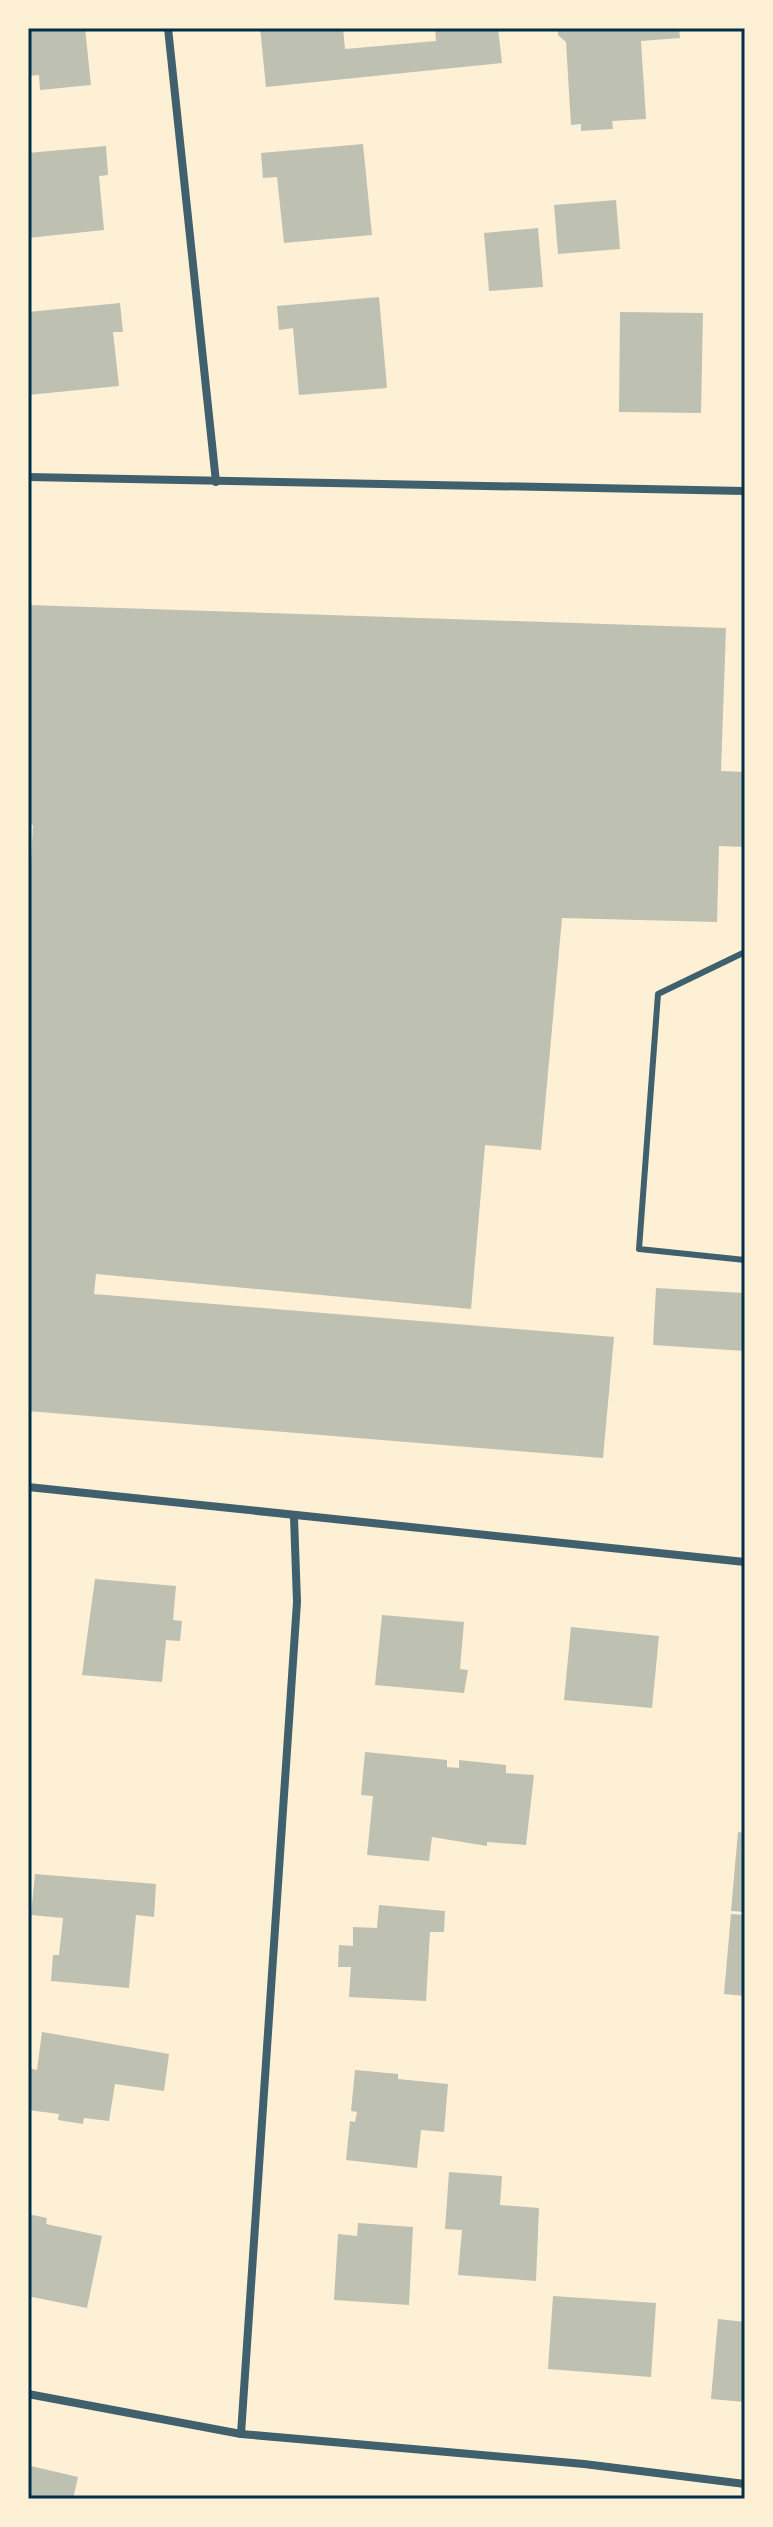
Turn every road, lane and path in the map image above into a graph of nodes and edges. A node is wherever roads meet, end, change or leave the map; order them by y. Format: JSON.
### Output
{"nodes":[{"id":1,"x":168,"y":28,"type":"edge"},
{"id":2,"x":28,"y":477,"type":"edge"},
{"id":3,"x":216,"y":482,"type":"junction"},
{"id":4,"x":745,"y":491,"type":"edge"},
{"id":5,"x":745,"y":952,"type":"edge"},
{"id":6,"x":745,"y":1260,"type":"edge"},
{"id":7,"x":28,"y":1487,"type":"edge"},
{"id":8,"x":294,"y":1517,"type":"junction"},
{"id":9,"x":745,"y":1562,"type":"edge"},
{"id":10,"x":28,"y":2394,"type":"edge"},
{"id":11,"x":241,"y":2434,"type":"junction"},
{"id":12,"x":745,"y":2484,"type":"edge"}],
"edges":[{"from":1,"to":3,"type":"street"},
{"from":2,"to":3,"type":"street"},
{"from":3,"to":4,"type":"street"},
{"from":5,"to":6,"type":"lane"},
{"from":7,"to":8,"type":"street"},
{"from":8,"to":9,"type":"street"},
{"from":8,"to":11,"type":"street"},
{"from":10,"to":11,"type":"street"},
{"from":11,"to":12,"type":"street"}]}
